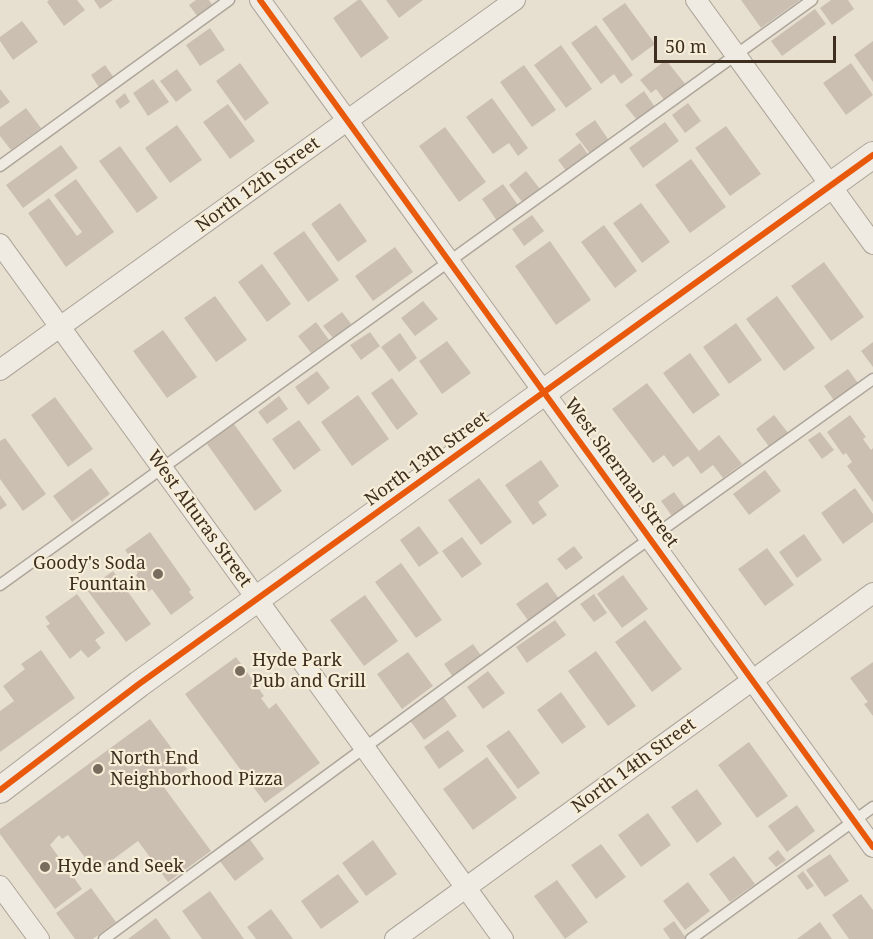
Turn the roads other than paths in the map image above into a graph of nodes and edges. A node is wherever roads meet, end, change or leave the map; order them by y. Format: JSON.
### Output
{"nodes":[{"id":1,"x":229,"y":0,"type":"edge"},
{"id":2,"x":260,"y":0,"type":"edge"},
{"id":3,"x":515,"y":0,"type":"edge"},
{"id":4,"x":696,"y":0,"type":"edge"},
{"id":5,"x":812,"y":0,"type":"edge"},
{"id":6,"x":735,"y":55,"type":"junction"},
{"id":7,"x":347,"y":121,"type":"junction"},
{"id":8,"x":873,"y":155,"type":"edge"},
{"id":9,"x":0,"y":166,"type":"edge"},
{"id":10,"x":831,"y":186,"type":"junction"},
{"id":11,"x":0,"y":244,"type":"edge"},
{"id":12,"x":873,"y":244,"type":"edge"},
{"id":13,"x":450,"y":262,"type":"junction"},
{"id":14,"x":60,"y":327,"type":"junction"},
{"id":15,"x":0,"y":370,"type":"edge"},
{"id":16,"x":873,"y":379,"type":"edge"},
{"id":17,"x":544,"y":392,"type":"junction"},
{"id":18,"x":163,"y":469,"type":"junction"},
{"id":19,"x":650,"y":539,"type":"junction"},
{"id":20,"x":0,"y":585,"type":"edge"},
{"id":21,"x":873,"y":592,"type":"edge"},
{"id":22,"x":257,"y":599,"type":"junction"},
{"id":23,"x":752,"y":680,"type":"junction"},
{"id":24,"x":365,"y":748,"type":"junction"},
{"id":25,"x":0,"y":790,"type":"edge"},
{"id":26,"x":873,"y":807,"type":"edge"},
{"id":27,"x":854,"y":820,"type":"junction"},
{"id":28,"x":873,"y":847,"type":"edge"},
{"id":29,"x":0,"y":886,"type":"edge"},
{"id":30,"x":466,"y":887,"type":"junction"},
{"id":31,"x":39,"y":939,"type":"edge"},
{"id":32,"x":104,"y":939,"type":"edge"},
{"id":33,"x":395,"y":939,"type":"edge"},
{"id":34,"x":503,"y":939,"type":"edge"},
{"id":35,"x":691,"y":939,"type":"edge"}],
"edges":[{"from":1,"to":9,"type":"lane"},
{"from":2,"to":7,"type":"street","name":"West Sherman Street"},
{"from":3,"to":7,"type":"street","name":"North 12th Street"},
{"from":4,"to":6,"type":"street"},
{"from":5,"to":6,"type":"lane"},
{"from":6,"to":10,"type":"street"},
{"from":6,"to":13,"type":"lane"},
{"from":7,"to":13,"type":"street","name":"West Sherman Street"},
{"from":7,"to":14,"type":"street","name":"North 12th Street"},
{"from":8,"to":10,"type":"street","name":"North 13th Street"},
{"from":10,"to":12,"type":"street"},
{"from":10,"to":17,"type":"street","name":"North 13th Street"},
{"from":11,"to":14,"type":"street","name":"West Alturas Street"},
{"from":13,"to":17,"type":"street","name":"West Sherman Street"},
{"from":13,"to":18,"type":"lane"},
{"from":14,"to":15,"type":"street","name":"North 12th Street"},
{"from":14,"to":18,"type":"street","name":"West Alturas Street"},
{"from":16,"to":19,"type":"lane"},
{"from":17,"to":19,"type":"street","name":"West Sherman Street"},
{"from":17,"to":22,"type":"street","name":"North 13th Street"},
{"from":18,"to":20,"type":"lane"},
{"from":18,"to":22,"type":"street","name":"West Alturas Street"},
{"from":19,"to":23,"type":"street","name":"West Sherman Street"},
{"from":19,"to":24,"type":"lane"},
{"from":21,"to":23,"type":"street","name":"North 14th Street"},
{"from":22,"to":24,"type":"street","name":"West Alturas Street"},
{"from":22,"to":25,"type":"street","name":"North 13th Street"},
{"from":23,"to":27,"type":"street","name":"West Sherman Street"},
{"from":23,"to":30,"type":"street","name":"North 14th Street"},
{"from":24,"to":30,"type":"street","name":"West Alturas Street"},
{"from":24,"to":32,"type":"lane"},
{"from":26,"to":27,"type":"lane"},
{"from":27,"to":28,"type":"street","name":"West Sherman Street"},
{"from":27,"to":35,"type":"lane"},
{"from":29,"to":31,"type":"street"},
{"from":30,"to":33,"type":"street","name":"North 14th Street"},
{"from":30,"to":34,"type":"street","name":"West Alturas Street"}]}
